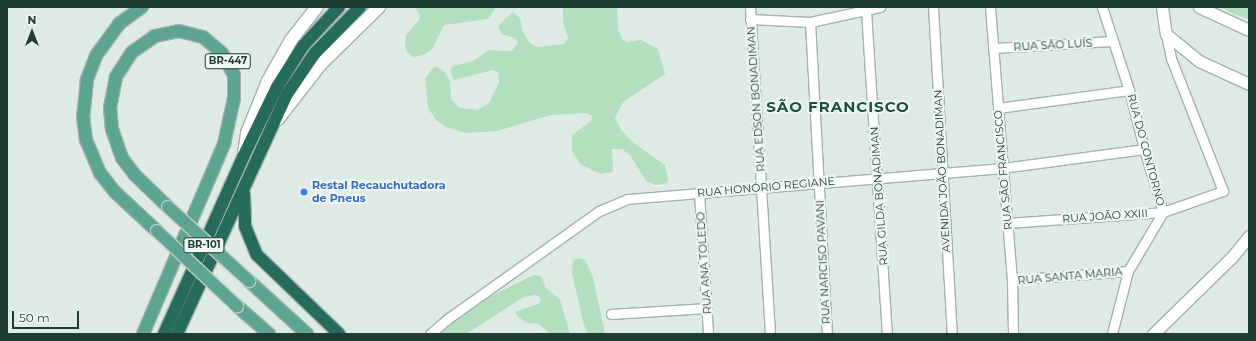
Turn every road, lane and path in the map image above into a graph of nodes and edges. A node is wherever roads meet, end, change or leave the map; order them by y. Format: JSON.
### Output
{"nodes":[{"id":1,"x":142,"y":7,"type":"edge"},
{"id":2,"x":316,"y":7,"type":"edge"},
{"id":3,"x":339,"y":7,"type":"edge"},
{"id":4,"x":360,"y":7,"type":"edge"},
{"id":5,"x":379,"y":7,"type":"edge"},
{"id":6,"x":750,"y":7,"type":"edge"},
{"id":7,"x":880,"y":7,"type":"edge"},
{"id":8,"x":933,"y":7,"type":"edge"},
{"id":9,"x":990,"y":7,"type":"edge"},
{"id":10,"x":1102,"y":7,"type":"edge"},
{"id":11,"x":1162,"y":7,"type":"edge"},
{"id":12,"x":1199,"y":7,"type":"edge"},
{"id":13,"x":866,"y":11,"type":"junction"},
{"id":14,"x":750,"y":19,"type":"junction"},
{"id":15,"x":810,"y":22,"type":"junction"},
{"id":16,"x":1249,"y":30,"type":"edge"},
{"id":17,"x":1166,"y":34,"type":"junction"},
{"id":18,"x":1113,"y":41,"type":"junction"},
{"id":19,"x":993,"y":48,"type":"junction"},
{"id":20,"x":1249,"y":84,"type":"edge"},
{"id":21,"x":1129,"y":90,"type":"junction"},
{"id":22,"x":998,"y":108,"type":"junction"},
{"id":23,"x":267,"y":134,"type":"junction"},
{"id":24,"x":1144,"y":149,"type":"junction"},
{"id":25,"x":243,"y":157,"type":"junction"},
{"id":26,"x":1002,"y":168,"type":"junction"},
{"id":27,"x":942,"y":174,"type":"junction"},
{"id":28,"x":249,"y":176,"type":"junction"},
{"id":29,"x":878,"y":179,"type":"junction"},
{"id":30,"x":820,"y":183,"type":"junction"},
{"id":31,"x":762,"y":187,"type":"junction"},
{"id":32,"x":699,"y":193,"type":"junction"},
{"id":33,"x":1163,"y":212,"type":"junction"},
{"id":34,"x":1007,"y":223,"type":"junction"},
{"id":35,"x":1249,"y":236,"type":"edge"},
{"id":36,"x":1128,"y":271,"type":"junction"},
{"id":37,"x":1012,"y":280,"type":"junction"},
{"id":38,"x":707,"y":308,"type":"junction"},
{"id":39,"x":612,"y":314,"type":"dead end"},
{"id":40,"x":143,"y":334,"type":"edge"},
{"id":41,"x":164,"y":334,"type":"edge"},
{"id":42,"x":177,"y":334,"type":"edge"},
{"id":43,"x":269,"y":334,"type":"edge"},
{"id":44,"x":307,"y":334,"type":"edge"},
{"id":45,"x":339,"y":334,"type":"edge"},
{"id":46,"x":430,"y":334,"type":"edge"},
{"id":47,"x":708,"y":334,"type":"edge"},
{"id":48,"x":770,"y":334,"type":"edge"},
{"id":49,"x":827,"y":334,"type":"edge"},
{"id":50,"x":887,"y":334,"type":"edge"},
{"id":51,"x":952,"y":334,"type":"edge"},
{"id":52,"x":1013,"y":334,"type":"edge"},
{"id":53,"x":1109,"y":334,"type":"edge"},
{"id":54,"x":1153,"y":334,"type":"edge"}],
"edges":[{"from":1,"to":43,"type":"main road","bridge":true},
{"from":2,"to":25,"type":"main road"},
{"from":3,"to":25,"type":"highway","number":"BR-101"},
{"from":4,"to":23,"type":"highway","number":"BR-101"},
{"from":5,"to":23,"type":"main road"},
{"from":6,"to":14,"type":"street","name":"RUA EDSON BONADIMAN"},
{"from":7,"to":13,"type":"street"},
{"from":8,"to":27,"type":"street","name":"AVENIDA JOÃO BONADIMAN"},
{"from":9,"to":19,"type":"street","name":"RUA SÃO FRANCISCO"},
{"from":10,"to":18,"type":"street","name":"RUA DO CONTORNO"},
{"from":11,"to":17,"type":"street"},
{"from":12,"to":16,"type":"street"},
{"from":13,"to":15,"type":"street"},
{"from":13,"to":29,"type":"street","name":"RUA GILDA BONADIMAN"},
{"from":14,"to":15,"type":"street"},
{"from":14,"to":31,"type":"street","name":"RUA EDSON BONADIMAN"},
{"from":15,"to":30,"type":"street","name":"RUA NARCISO PAVANI"},
{"from":17,"to":20,"type":"street"},
{"from":17,"to":33,"type":"street","name":"RUA JOÃO XXIII"},
{"from":18,"to":19,"type":"street","name":"RUA SÃO LUÍS"},
{"from":18,"to":21,"type":"street","name":"RUA DO CONTORNO"},
{"from":19,"to":22,"type":"street","name":"RUA SÃO FRANCISCO"},
{"from":21,"to":22,"type":"street"},
{"from":21,"to":24,"type":"street","name":"RUA DO CONTORNO"},
{"from":22,"to":26,"type":"street","name":"RUA SÃO FRANCISCO"},
{"from":23,"to":28,"type":"highway","number":"BR-101"},
{"from":24,"to":26,"type":"street","name":"RUA HONÓRIO REGIANE"},
{"from":24,"to":33,"type":"street","name":"RUA DO CONTORNO"},
{"from":25,"to":41,"type":"highway","number":"BR-101"},
{"from":26,"to":27,"type":"street","name":"RUA HONÓRIO REGIANE"},
{"from":26,"to":34,"type":"street","name":"RUA SÃO FRANCISCO"},
{"from":27,"to":29,"type":"street","name":"RUA HONÓRIO REGIANE"},
{"from":27,"to":51,"type":"street","name":"AVENIDA JOÃO BONADIMAN"},
{"from":28,"to":42,"type":"highway","number":"BR-101"},
{"from":28,"to":45,"type":"highway"},
{"from":29,"to":30,"type":"street","name":"RUA HONÓRIO REGIANE"},
{"from":29,"to":50,"type":"street","name":"RUA GILDA BONADIMAN"},
{"from":30,"to":31,"type":"street","name":"RUA HONÓRIO REGIANE"},
{"from":30,"to":49,"type":"street","name":"RUA NARCISO PAVANI"},
{"from":31,"to":32,"type":"street","name":"RUA HONÓRIO REGIANE"},
{"from":31,"to":48,"type":"street","name":"RUA EDSON BONADIMAN"},
{"from":32,"to":38,"type":"street","name":"RUA ANA TOLEDO"},
{"from":32,"to":46,"type":"street","name":"RUA HONÓRIO REGIANE"},
{"from":33,"to":34,"type":"street","name":"RUA JOÃO XXIII"},
{"from":33,"to":36,"type":"street","name":"RUA DO CONTORNO"},
{"from":34,"to":37,"type":"street","name":"RUA SÃO FRANCISCO"},
{"from":35,"to":54,"type":"street"},
{"from":36,"to":37,"type":"street","name":"RUA SANTA MARIA"},
{"from":36,"to":53,"type":"street","name":"RUA DO CONTORNO"},
{"from":37,"to":52,"type":"street","name":"RUA SÃO FRANCISCO"},
{"from":38,"to":39,"type":"street"},
{"from":38,"to":47,"type":"street","name":"RUA ANA TOLEDO"},
{"from":40,"to":44,"type":"main road","number":"BR-447","bridge":true}]}
